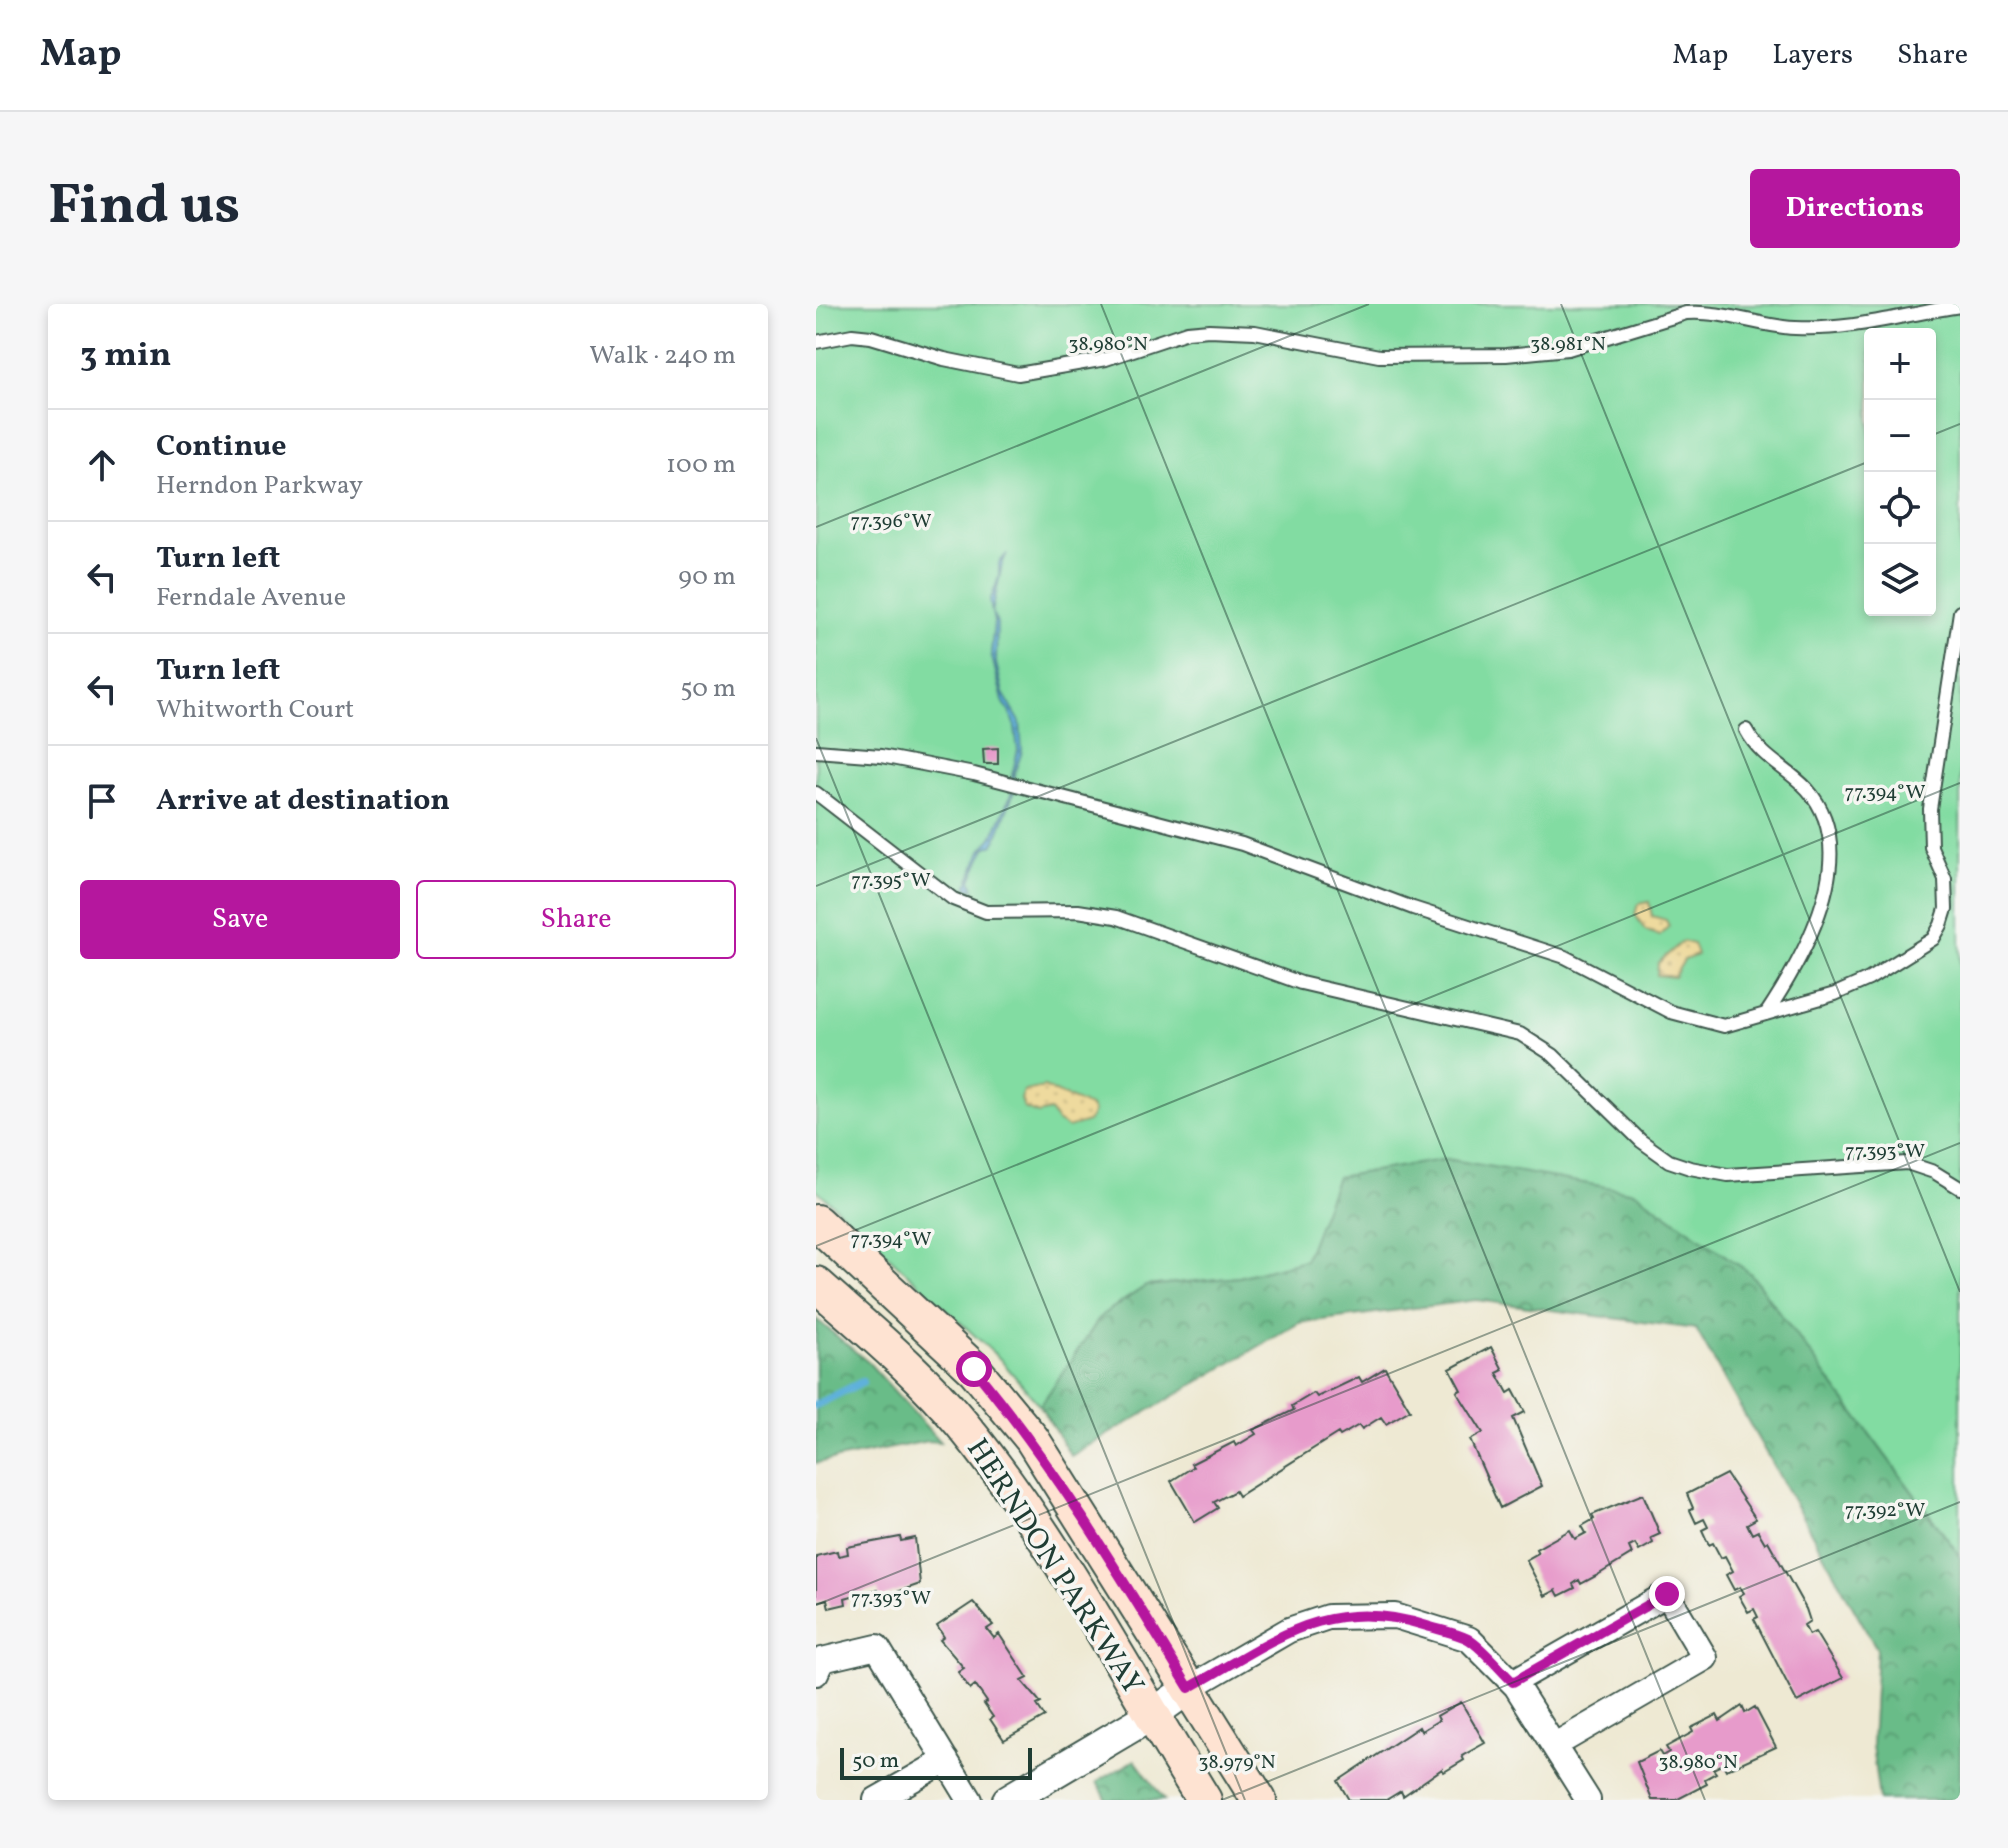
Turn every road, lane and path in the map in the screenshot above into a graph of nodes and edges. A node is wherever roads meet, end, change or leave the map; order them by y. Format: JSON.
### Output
{"nodes":[{"id":1,"x":1960,"y":306,"type":"edge"},
{"id":2,"x":816,"y":342,"type":"edge"},
{"id":3,"x":1960,"y":612,"type":"edge"},
{"id":4,"x":1746,"y":730,"type":"dead end"},
{"id":5,"x":816,"y":751,"type":"edge"},
{"id":6,"x":816,"y":793,"type":"edge"},
{"id":7,"x":1766,"y":1014,"type":"junction"},
{"id":8,"x":1960,"y":1188,"type":"edge"},
{"id":9,"x":816,"y":1222,"type":"edge"},
{"id":10,"x":816,"y":1284,"type":"edge"},
{"id":11,"x":816,"y":1673,"type":"edge"},
{"id":12,"x":1513,"y":1682,"type":"junction"},
{"id":13,"x":1189,"y":1688,"type":"junction"},
{"id":14,"x":1153,"y":1714,"type":"junction"},
{"id":15,"x":1555,"y":1745,"type":"junction"},
{"id":16,"x":946,"y":1760,"type":"junction"},
{"id":17,"x":876,"y":1800,"type":"edge"},
{"id":18,"x":970,"y":1800,"type":"edge"},
{"id":19,"x":1008,"y":1800,"type":"edge"},
{"id":20,"x":1204,"y":1800,"type":"edge"},
{"id":21,"x":1259,"y":1800,"type":"edge"},
{"id":22,"x":1588,"y":1800,"type":"edge"}],
"edges":[{"from":1,"to":2,"type":"lane"},
{"from":3,"to":7,"type":"lane"},
{"from":4,"to":7,"type":"lane"},
{"from":5,"to":7,"type":"lane"},
{"from":6,"to":8,"type":"lane"},
{"from":9,"to":13,"type":"main road","name":"HERNDON PARKWAY"},
{"from":10,"to":14,"type":"main road","name":"HERNDON PARKWAY"},
{"from":11,"to":16,"type":"street"},
{"from":12,"to":13,"type":"street"},
{"from":12,"to":15,"type":"street"},
{"from":12,"to":15,"type":"street"},
{"from":13,"to":14,"type":"street"},
{"from":13,"to":21,"type":"main road","name":"HERNDON PARKWAY"},
{"from":14,"to":19,"type":"street"},
{"from":14,"to":20,"type":"main road","name":"HERNDON PARKWAY"},
{"from":15,"to":22,"type":"street"},
{"from":16,"to":17,"type":"street"},
{"from":16,"to":18,"type":"street"}]}
